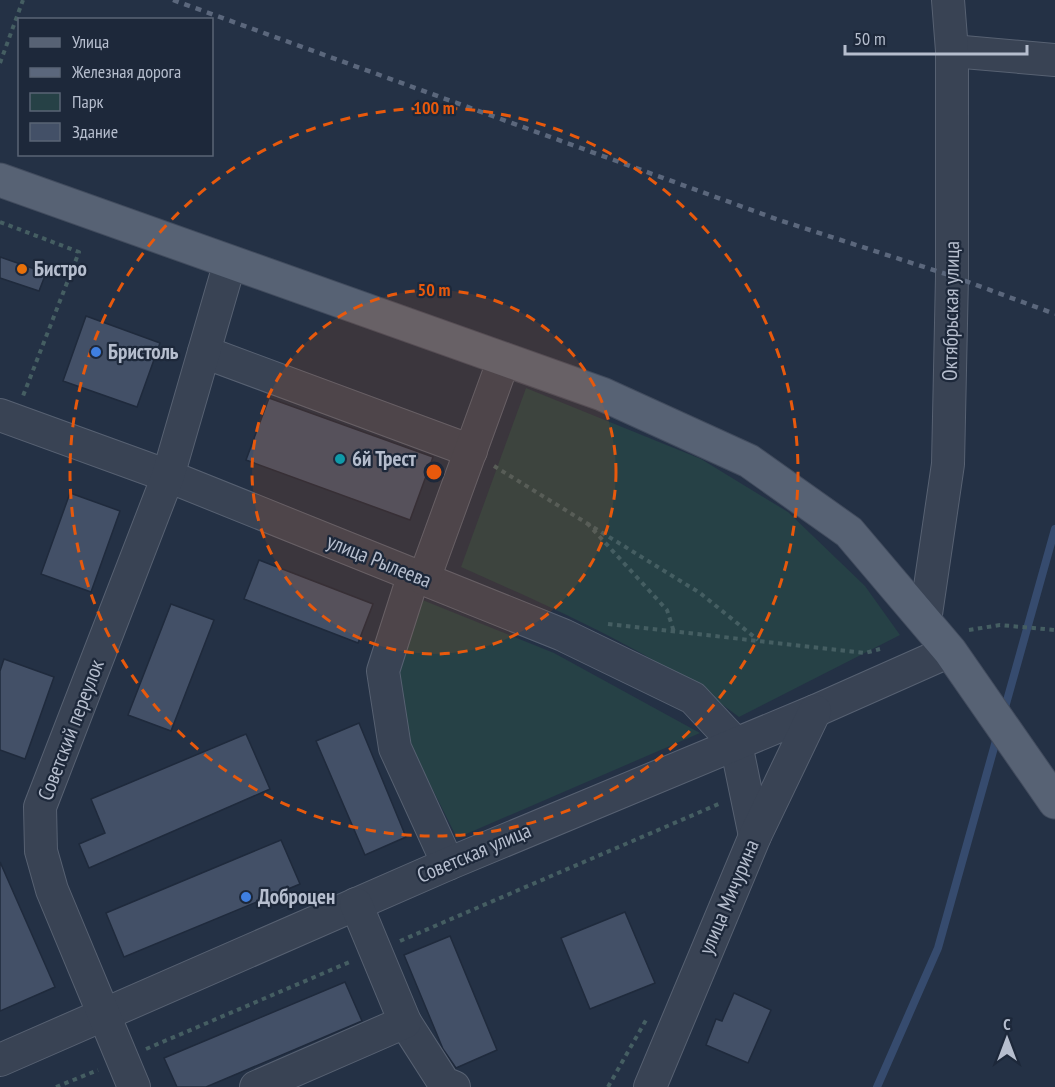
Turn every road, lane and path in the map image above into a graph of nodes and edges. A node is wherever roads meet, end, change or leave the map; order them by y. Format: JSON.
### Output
{"nodes":[{"id":1,"x":23,"y":0,"type":"edge"},
{"id":2,"x":948,"y":0,"type":"edge"},
{"id":3,"x":952,"y":51,"type":"junction"},
{"id":4,"x":1055,"y":60,"type":"edge"},
{"id":5,"x":0,"y":63,"type":"edge"},
{"id":6,"x":0,"y":180,"type":"edge"},
{"id":7,"x":0,"y":222,"type":"edge"},
{"id":8,"x":230,"y":262,"type":"junction"},
{"id":9,"x":204,"y":352,"type":"junction"},
{"id":10,"x":504,"y":359,"type":"junction"},
{"id":11,"x":7,"y":418,"type":"edge"},
{"id":12,"x":471,"y":451,"type":"junction"},
{"id":13,"x":168,"y":476,"type":"junction"},
{"id":14,"x":582,"y":518,"type":"junction"},
{"id":15,"x":419,"y":577,"type":"junction"},
{"id":16,"x":603,"y":624,"type":"dead end"},
{"id":17,"x":1055,"y":630,"type":"edge"},
{"id":18,"x":674,"y":632,"type":"junction"},
{"id":19,"x":937,"y":636,"type":"junction"},
{"id":20,"x":760,"y":641,"type":"junction"},
{"id":21,"x":885,"y":648,"type":"dead end"},
{"id":22,"x":815,"y":711,"type":"junction"},
{"id":23,"x":736,"y":744,"type":"junction"},
{"id":24,"x":1055,"y":802,"type":"edge"},
{"id":25,"x":755,"y":836,"type":"junction"},
{"id":26,"x":448,"y":864,"type":"junction"},
{"id":27,"x":356,"y":904,"type":"junction"},
{"id":28,"x":103,"y":1014,"type":"junction"},
{"id":29,"x":405,"y":1022,"type":"junction"},
{"id":30,"x":0,"y":1060,"type":"edge"},
{"id":31,"x":134,"y":1087,"type":"edge"},
{"id":32,"x":256,"y":1087,"type":"edge"},
{"id":33,"x":454,"y":1087,"type":"edge"},
{"id":34,"x":650,"y":1087,"type":"edge"}],
"edges":[{"from":1,"to":5,"type":"path"},
{"from":2,"to":3,"type":"street","name":"Октябрьская улица"},
{"from":3,"to":4,"type":"street"},
{"from":3,"to":19,"type":"street","name":"Октябрьская улица"},
{"from":6,"to":8,"type":"main road"},
{"from":7,"to":11,"type":"path"},
{"from":8,"to":9,"type":"street","name":"Советский переулок"},
{"from":8,"to":10,"type":"main road"},
{"from":9,"to":12,"type":"street"},
{"from":9,"to":13,"type":"street","name":"Советский переулок"},
{"from":10,"to":12,"type":"street"},
{"from":10,"to":19,"type":"main road"},
{"from":11,"to":13,"type":"street","name":"улица Рылеева"},
{"from":12,"to":14,"type":"path"},
{"from":12,"to":15,"type":"street"},
{"from":13,"to":15,"type":"street","name":"улица Рылеева"},
{"from":13,"to":28,"type":"street","name":"Советский переулок"},
{"from":14,"to":18,"type":"path"},
{"from":14,"to":20,"type":"path"},
{"from":15,"to":23,"type":"street","name":"улица Рылеева"},
{"from":15,"to":26,"type":"street"},
{"from":16,"to":18,"type":"path"},
{"from":17,"to":19,"type":"path"},
{"from":18,"to":20,"type":"path"},
{"from":19,"to":22,"type":"street","name":"Советская улица"},
{"from":19,"to":24,"type":"main road"},
{"from":20,"to":21,"type":"path"},
{"from":22,"to":23,"type":"street","name":"Советская улица"},
{"from":22,"to":25,"type":"street","name":"улица Мичурина"},
{"from":23,"to":25,"type":"street"},
{"from":23,"to":26,"type":"street","name":"Советская улица"},
{"from":25,"to":34,"type":"street","name":"улица Мичурина"},
{"from":26,"to":27,"type":"street","name":"Советская улица"},
{"from":27,"to":28,"type":"street","name":"Советская улица"},
{"from":27,"to":29,"type":"street"},
{"from":28,"to":30,"type":"street","name":"Советская улица"},
{"from":28,"to":31,"type":"street","name":"Советский переулок"},
{"from":29,"to":32,"type":"street"},
{"from":29,"to":33,"type":"street"}]}
